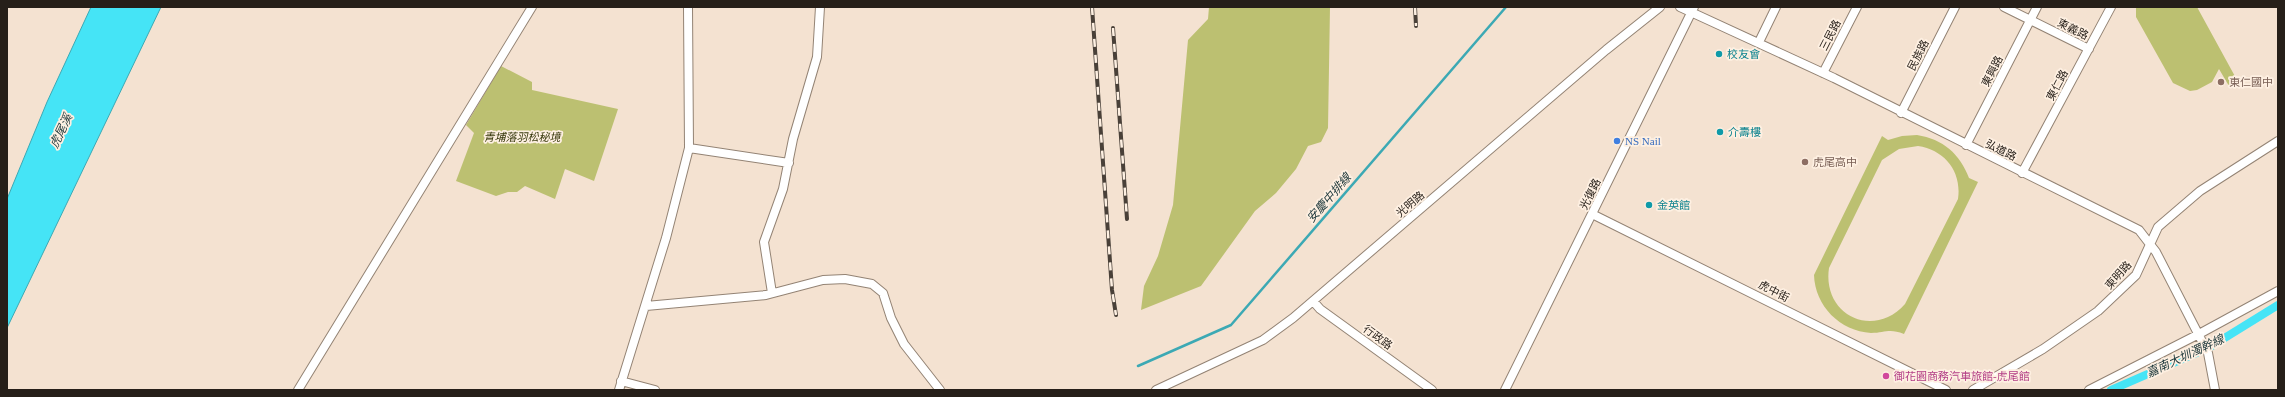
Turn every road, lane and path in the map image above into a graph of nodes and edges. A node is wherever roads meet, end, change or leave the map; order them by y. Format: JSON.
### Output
{"nodes":[{"id":1,"x":532,"y":7,"type":"edge"},
{"id":2,"x":688,"y":7,"type":"edge"},
{"id":3,"x":820,"y":7,"type":"edge"},
{"id":4,"x":1660,"y":7,"type":"edge"},
{"id":5,"x":1680,"y":7,"type":"edge"},
{"id":6,"x":1776,"y":7,"type":"edge"},
{"id":7,"x":1857,"y":7,"type":"edge"},
{"id":8,"x":1955,"y":7,"type":"edge"},
{"id":9,"x":2004,"y":7,"type":"edge"},
{"id":10,"x":2037,"y":7,"type":"edge"},
{"id":11,"x":2111,"y":7,"type":"edge"},
{"id":12,"x":1693,"y":10,"type":"edge"},
{"id":13,"x":2030,"y":20,"type":"junction"},
{"id":14,"x":1759,"y":42,"type":"junction"},
{"id":15,"x":2090,"y":49,"type":"junction"},
{"id":16,"x":1823,"y":73,"type":"junction"},
{"id":17,"x":1901,"y":113,"type":"junction"},
{"id":18,"x":2278,"y":141,"type":"edge"},
{"id":19,"x":1966,"y":145,"type":"junction"},
{"id":20,"x":689,"y":148,"type":"junction"},
{"id":21,"x":789,"y":163,"type":"junction"},
{"id":22,"x":2022,"y":173,"type":"junction"},
{"id":23,"x":1592,"y":214,"type":"junction"},
{"id":24,"x":2150,"y":244,"type":"junction"},
{"id":25,"x":2278,"y":291,"type":"edge"},
{"id":26,"x":772,"y":293,"type":"junction"},
{"id":27,"x":1314,"y":301,"type":"junction"},
{"id":28,"x":646,"y":306,"type":"junction"},
{"id":29,"x":2201,"y":338,"type":"junction"},
{"id":30,"x":621,"y":381,"type":"junction"},
{"id":31,"x":298,"y":390,"type":"edge"},
{"id":32,"x":619,"y":390,"type":"edge"},
{"id":33,"x":655,"y":390,"type":"edge"},
{"id":34,"x":940,"y":390,"type":"edge"},
{"id":35,"x":1156,"y":390,"type":"edge"},
{"id":36,"x":1432,"y":390,"type":"edge"},
{"id":37,"x":1505,"y":390,"type":"edge"},
{"id":38,"x":1946,"y":390,"type":"edge"},
{"id":39,"x":1973,"y":390,"type":"edge"},
{"id":40,"x":2089,"y":390,"type":"edge"},
{"id":41,"x":2215,"y":390,"type":"edge"}],
"edges":[{"from":1,"to":31,"type":"street"},
{"from":2,"to":20,"type":"street"},
{"from":3,"to":21,"type":"street"},
{"from":4,"to":27,"type":"street","name":"光明路"},
{"from":5,"to":12,"type":"street","name":"弘道路"},
{"from":6,"to":14,"type":"street"},
{"from":7,"to":16,"type":"street","name":"三民路"},
{"from":8,"to":17,"type":"street","name":"民族路"},
{"from":9,"to":13,"type":"street","name":"東義路"},
{"from":10,"to":13,"type":"street","name":"東興路"},
{"from":11,"to":15,"type":"street","name":"東仁路"},
{"from":12,"to":14,"type":"street","name":"弘道路"},
{"from":12,"to":23,"type":"street","name":"光復路"},
{"from":13,"to":15,"type":"street","name":"東義路"},
{"from":13,"to":19,"type":"street","name":"東興路"},
{"from":14,"to":16,"type":"street","name":"弘道路"},
{"from":15,"to":22,"type":"street","name":"東仁路"},
{"from":16,"to":17,"type":"street","name":"弘道路"},
{"from":17,"to":19,"type":"street","name":"弘道路"},
{"from":18,"to":24,"type":"street","name":"東明路"},
{"from":19,"to":22,"type":"street","name":"弘道路"},
{"from":20,"to":21,"type":"street"},
{"from":20,"to":28,"type":"street"},
{"from":21,"to":26,"type":"street"},
{"from":22,"to":24,"type":"street","name":"弘道路"},
{"from":23,"to":37,"type":"street","name":"光復路"},
{"from":23,"to":38,"type":"street","name":"虎中街"},
{"from":24,"to":29,"type":"street","name":"弘道路"},
{"from":24,"to":39,"type":"street","name":"東明路"},
{"from":25,"to":29,"type":"street"},
{"from":26,"to":28,"type":"street"},
{"from":26,"to":34,"type":"street"},
{"from":27,"to":35,"type":"street","name":"光明路"},
{"from":27,"to":36,"type":"street","name":"行政路"},
{"from":28,"to":30,"type":"street"},
{"from":29,"to":40,"type":"street"},
{"from":29,"to":41,"type":"street","name":"弘道路"},
{"from":30,"to":32,"type":"street"},
{"from":30,"to":33,"type":"street"}]}
